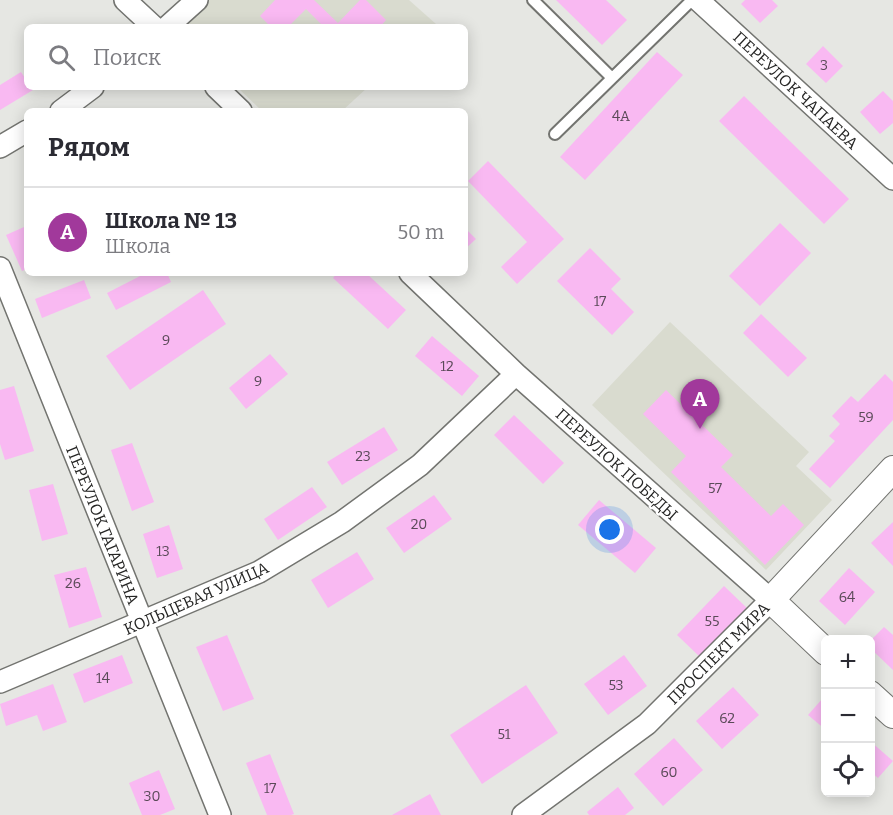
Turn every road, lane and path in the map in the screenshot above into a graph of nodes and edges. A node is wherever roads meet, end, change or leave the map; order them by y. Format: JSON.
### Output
{"nodes":[{"id":1,"x":125,"y":0,"type":"edge"},
{"id":2,"x":197,"y":0,"type":"edge"},
{"id":3,"x":533,"y":0,"type":"edge"},
{"id":4,"x":692,"y":0,"type":"edge"},
{"id":5,"x":698,"y":0,"type":"edge"},
{"id":6,"x":151,"y":24,"type":"edge"},
{"id":7,"x":170,"y":24,"type":"edge"},
{"id":8,"x":611,"y":78,"type":"junction"},
{"id":9,"x":89,"y":90,"type":"edge"},
{"id":10,"x":219,"y":90,"type":"edge"},
{"id":11,"x":65,"y":108,"type":"edge"},
{"id":12,"x":238,"y":108,"type":"edge"},
{"id":13,"x":24,"y":133,"type":"edge"},
{"id":14,"x":555,"y":134,"type":"dead end"},
{"id":15,"x":0,"y":147,"type":"edge"},
{"id":16,"x":893,"y":179,"type":"edge"},
{"id":17,"x":1,"y":271,"type":"edge"},
{"id":18,"x":413,"y":276,"type":"edge"},
{"id":19,"x":516,"y":374,"type":"junction"},
{"id":20,"x":893,"y":469,"type":"edge"},
{"id":21,"x":771,"y":600,"type":"junction"},
{"id":22,"x":142,"y":622,"type":"junction"},
{"id":23,"x":821,"y":648,"type":"edge"},
{"id":24,"x":0,"y":682,"type":"edge"},
{"id":25,"x":875,"y":699,"type":"edge"},
{"id":26,"x":893,"y":715,"type":"edge"},
{"id":27,"x":220,"y":815,"type":"edge"},
{"id":28,"x":523,"y":815,"type":"edge"}],
"edges":[{"from":1,"to":6,"type":"street"},
{"from":2,"to":7,"type":"street"},
{"from":3,"to":8,"type":"lane"},
{"from":4,"to":8,"type":"lane"},
{"from":5,"to":16,"type":"street","name":"ПЕРЕУЛОК ЧАПАЕВА"},
{"from":8,"to":14,"type":"lane"},
{"from":9,"to":11,"type":"street"},
{"from":10,"to":12,"type":"street"},
{"from":13,"to":15,"type":"street"},
{"from":17,"to":22,"type":"street","name":"ПЕРЕУЛОК ГАГАРИНА"},
{"from":18,"to":19,"type":"street","name":"ПЕРЕУЛОК ПОБЕДЫ"},
{"from":19,"to":21,"type":"street","name":"ПЕРЕУЛОК ПОБЕДЫ"},
{"from":19,"to":22,"type":"street","name":"КОЛЬЦЕВАЯ УЛИЦА"},
{"from":20,"to":21,"type":"street","name":"ПРОСПЕКТ МИРА"},
{"from":21,"to":23,"type":"street","name":"ПЕРЕУЛОК ПОБЕДЫ"},
{"from":21,"to":28,"type":"street","name":"ПРОСПЕКТ МИРА"},
{"from":22,"to":24,"type":"street","name":"КОЛЬЦЕВАЯ УЛИЦА"},
{"from":22,"to":27,"type":"street","name":"ПЕРЕУЛОК ГАГАРИНА"},
{"from":25,"to":26,"type":"street"}]}
